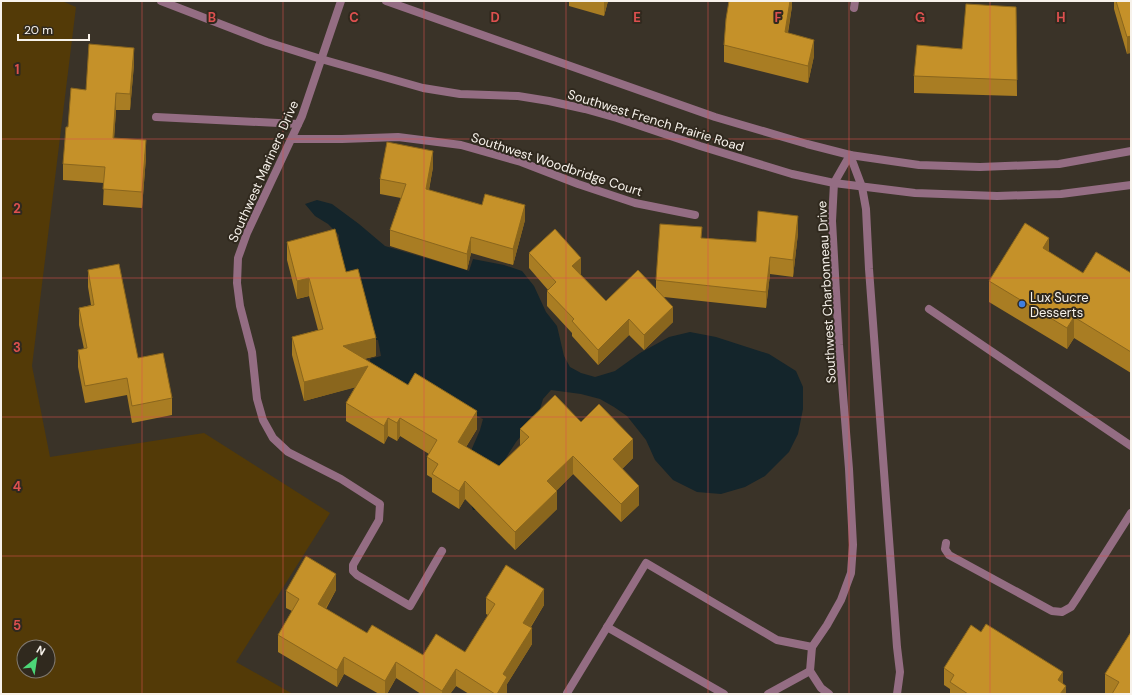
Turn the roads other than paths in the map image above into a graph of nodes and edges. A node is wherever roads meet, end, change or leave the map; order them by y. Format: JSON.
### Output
{"nodes":[{"id":1,"x":161,"y":1,"type":"edge"},
{"id":2,"x":341,"y":1,"type":"edge"},
{"id":3,"x":386,"y":1,"type":"edge"},
{"id":4,"x":321,"y":59,"type":"junction"},
{"id":5,"x":156,"y":117,"type":"dead end"},
{"id":6,"x":298,"y":124,"type":"junction"},
{"id":7,"x":292,"y":139,"type":"junction"},
{"id":8,"x":1131,"y":151,"type":"edge"},
{"id":9,"x":850,"y":155,"type":"junction"},
{"id":10,"x":834,"y":183,"type":"junction"},
{"id":11,"x":1131,"y":185,"type":"edge"},
{"id":12,"x":862,"y":187,"type":"junction"},
{"id":13,"x":695,"y":215,"type":"dead end"},
{"id":14,"x":929,"y":309,"type":"dead end"},
{"id":15,"x":1131,"y":446,"type":"edge"},
{"id":16,"x":1131,"y":513,"type":"edge"},
{"id":17,"x":946,"y":543,"type":"dead end"},
{"id":18,"x":442,"y":551,"type":"dead end"},
{"id":19,"x":607,"y":627,"type":"junction"},
{"id":20,"x":812,"y":647,"type":"junction"},
{"id":21,"x":810,"y":671,"type":"junction"},
{"id":22,"x":568,"y":694,"type":"edge"},
{"id":23,"x":724,"y":694,"type":"edge"},
{"id":24,"x":768,"y":694,"type":"edge"},
{"id":25,"x":829,"y":694,"type":"edge"},
{"id":26,"x":897,"y":694,"type":"edge"}],
"edges":[{"from":1,"to":4,"type":"street","name":"Southwest French Prairie Road"},
{"from":2,"to":4,"type":"street","name":"Southwest Mariners Drive"},
{"from":3,"to":9,"type":"street","name":"Southwest French Prairie Road"},
{"from":4,"to":6,"type":"street","name":"Southwest Mariners Drive"},
{"from":4,"to":10,"type":"street","name":"Southwest French Prairie Road"},
{"from":5,"to":6,"type":"street"},
{"from":6,"to":7,"type":"street","name":"Southwest Mariners Drive"},
{"from":7,"to":13,"type":"street","name":"Southwest Woodbridge Court"},
{"from":7,"to":18,"type":"street","name":"Southwest Mariners Drive"},
{"from":8,"to":9,"type":"street","name":"Southwest French Prairie Road"},
{"from":9,"to":10,"type":"street","name":"Southwest Charbonneau Drive"},
{"from":9,"to":12,"type":"street"},
{"from":10,"to":12,"type":"street","name":"Southwest French Prairie Road"},
{"from":10,"to":20,"type":"street","name":"Southwest Charbonneau Drive"},
{"from":11,"to":12,"type":"street","name":"Southwest French Prairie Road"},
{"from":12,"to":26,"type":"street"},
{"from":14,"to":15,"type":"street"},
{"from":16,"to":17,"type":"street"},
{"from":19,"to":20,"type":"street"},
{"from":19,"to":22,"type":"street"},
{"from":19,"to":23,"type":"street"},
{"from":20,"to":21,"type":"street"},
{"from":21,"to":24,"type":"street"},
{"from":21,"to":25,"type":"street"}]}
